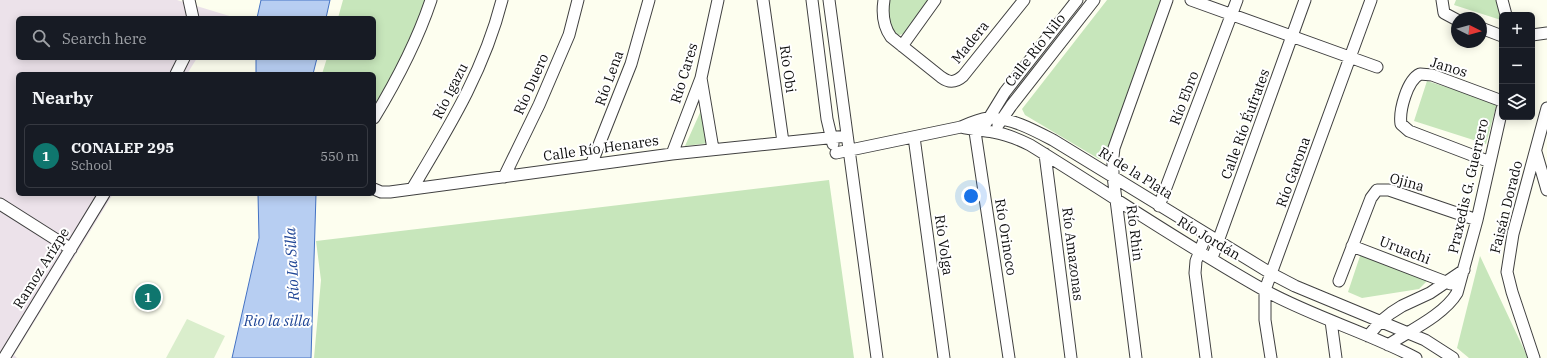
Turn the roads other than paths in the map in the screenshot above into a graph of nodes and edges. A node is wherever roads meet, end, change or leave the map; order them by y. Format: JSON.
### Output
{"nodes":[{"id":1,"x":189,"y":0,"type":"edge"},
{"id":2,"x":431,"y":0,"type":"edge"},
{"id":3,"x":502,"y":0,"type":"edge"},
{"id":4,"x":578,"y":0,"type":"edge"},
{"id":5,"x":648,"y":0,"type":"edge"},
{"id":6,"x":718,"y":0,"type":"edge"},
{"id":7,"x":763,"y":0,"type":"edge"},
{"id":8,"x":812,"y":0,"type":"edge"},
{"id":9,"x":829,"y":0,"type":"edge"},
{"id":10,"x":884,"y":0,"type":"edge"},
{"id":11,"x":935,"y":0,"type":"edge"},
{"id":12,"x":1024,"y":0,"type":"edge"},
{"id":13,"x":1077,"y":0,"type":"edge"},
{"id":14,"x":1094,"y":0,"type":"edge"},
{"id":15,"x":1167,"y":0,"type":"edge"},
{"id":16,"x":1191,"y":0,"type":"edge"},
{"id":17,"x":1237,"y":0,"type":"edge"},
{"id":18,"x":1305,"y":0,"type":"edge"},
{"id":19,"x":1371,"y":0,"type":"edge"},
{"id":20,"x":1442,"y":0,"type":"edge"},
{"id":21,"x":1502,"y":0,"type":"edge"},
{"id":22,"x":1505,"y":12,"type":"edge"},
{"id":23,"x":1232,"y":14,"type":"junction"},
{"id":24,"x":193,"y":16,"type":"edge"},
{"id":25,"x":1451,"y":17,"type":"edge"},
{"id":26,"x":1487,"y":30,"type":"edge"},
{"id":27,"x":1547,"y":32,"type":"edge"},
{"id":28,"x":1499,"y":35,"type":"edge"},
{"id":29,"x":1535,"y":35,"type":"edge"},
{"id":30,"x":1292,"y":36,"type":"junction"},
{"id":31,"x":902,"y":46,"type":"junction"},
{"id":32,"x":1351,"y":58,"type":"junction"},
{"id":33,"x":183,"y":60,"type":"edge"},
{"id":34,"x":1377,"y":68,"type":"dead end"},
{"id":35,"x":177,"y":72,"type":"edge"},
{"id":36,"x":701,"y":78,"type":"junction"},
{"id":37,"x":1499,"y":100,"type":"edge"},
{"id":38,"x":1547,"y":108,"type":"edge"},
{"id":39,"x":376,"y":115,"type":"edge"},
{"id":40,"x":988,"y":118,"type":"junction"},
{"id":41,"x":1001,"y":119,"type":"junction"},
{"id":42,"x":1500,"y":120,"type":"edge"},
{"id":43,"x":977,"y":128,"type":"junction"},
{"id":44,"x":993,"y":132,"type":"junction"},
{"id":45,"x":847,"y":136,"type":"junction"},
{"id":46,"x":914,"y":137,"type":"junction"},
{"id":47,"x":831,"y":138,"type":"junction"},
{"id":48,"x":783,"y":142,"type":"junction"},
{"id":49,"x":713,"y":149,"type":"junction"},
{"id":50,"x":849,"y":151,"type":"junction"},
{"id":51,"x":1536,"y":151,"type":"junction"},
{"id":52,"x":836,"y":153,"type":"junction"},
{"id":53,"x":672,"y":154,"type":"junction"},
{"id":54,"x":1045,"y":154,"type":"junction"},
{"id":55,"x":1490,"y":162,"type":"junction"},
{"id":56,"x":591,"y":165,"type":"junction"},
{"id":57,"x":851,"y":166,"type":"junction"},
{"id":58,"x":1113,"y":176,"type":"junction"},
{"id":59,"x":504,"y":177,"type":"junction"},
{"id":60,"x":412,"y":189,"type":"junction"},
{"id":61,"x":376,"y":190,"type":"edge"},
{"id":62,"x":1547,"y":190,"type":"edge"},
{"id":63,"x":103,"y":196,"type":"edge"},
{"id":64,"x":1116,"y":198,"type":"junction"},
{"id":65,"x":0,"y":204,"type":"edge"},
{"id":66,"x":1160,"y":206,"type":"junction"},
{"id":67,"x":1477,"y":220,"type":"junction"},
{"id":68,"x":1206,"y":235,"type":"junction"},
{"id":69,"x":1219,"y":242,"type":"junction"},
{"id":70,"x":1352,"y":246,"type":"junction"},
{"id":71,"x":70,"y":249,"type":"junction"},
{"id":72,"x":1199,"y":251,"type":"junction"},
{"id":73,"x":1212,"y":258,"type":"junction"},
{"id":74,"x":1464,"y":270,"type":"junction"},
{"id":75,"x":1272,"y":274,"type":"junction"},
{"id":76,"x":1339,"y":281,"type":"dead end"},
{"id":77,"x":1446,"y":282,"type":"junction"},
{"id":78,"x":1459,"y":286,"type":"junction"},
{"id":79,"x":1265,"y":290,"type":"junction"},
{"id":80,"x":1331,"y":321,"type":"junction"},
{"id":81,"x":1381,"y":321,"type":"junction"},
{"id":82,"x":1407,"y":332,"type":"junction"},
{"id":83,"x":1368,"y":336,"type":"junction"},
{"id":84,"x":1388,"y":345,"type":"junction"},
{"id":85,"x":4,"y":358,"type":"edge"},
{"id":86,"x":877,"y":358,"type":"edge"},
{"id":87,"x":944,"y":358,"type":"edge"},
{"id":88,"x":1009,"y":358,"type":"edge"},
{"id":89,"x":1071,"y":358,"type":"edge"},
{"id":90,"x":1136,"y":358,"type":"edge"},
{"id":91,"x":1206,"y":358,"type":"edge"},
{"id":92,"x":1270,"y":358,"type":"edge"},
{"id":93,"x":1336,"y":358,"type":"edge"},
{"id":94,"x":1416,"y":358,"type":"edge"},
{"id":95,"x":1453,"y":358,"type":"edge"},
{"id":96,"x":1534,"y":358,"type":"edge"}],
"edges":[{"from":1,"to":24,"type":"street"},
{"from":2,"to":39,"type":"street"},
{"from":3,"to":60,"type":"street","name":"Río Igazu"},
{"from":4,"to":59,"type":"street","name":"Río Duero"},
{"from":5,"to":56,"type":"street","name":"Río Lena"},
{"from":6,"to":36,"type":"street","name":"Río Cares"},
{"from":7,"to":48,"type":"street","name":"Río Obi"},
{"from":8,"to":47,"type":"street"},
{"from":9,"to":45,"type":"street"},
{"from":10,"to":31,"type":"street"},
{"from":11,"to":31,"type":"street"},
{"from":12,"to":31,"type":"street","name":"Madera"},
{"from":13,"to":40,"type":"street","name":"Calle Río Nilo"},
{"from":14,"to":41,"type":"street","name":"Calle Río Nilo"},
{"from":15,"to":58,"type":"street","name":"Río Rhin"},
{"from":16,"to":23,"type":"street"},
{"from":17,"to":23,"type":"street","name":"Río Ebro"},
{"from":18,"to":30,"type":"street","name":"Calle Río Éufrates"},
{"from":19,"to":32,"type":"street","name":"Río Garona"},
{"from":20,"to":25,"type":"street"},
{"from":21,"to":22,"type":"street"},
{"from":23,"to":30,"type":"street"},
{"from":23,"to":66,"type":"street","name":"Río Ebro"},
{"from":26,"to":28,"type":"street"},
{"from":27,"to":29,"type":"street"},
{"from":30,"to":32,"type":"street"},
{"from":30,"to":69,"type":"street","name":"Calle Río Éufrates"},
{"from":32,"to":34,"type":"street"},
{"from":32,"to":75,"type":"street","name":"Río Garona"},
{"from":33,"to":35,"type":"street"},
{"from":36,"to":49,"type":"street"},
{"from":36,"to":53,"type":"street","name":"Río Cares"},
{"from":37,"to":55,"type":"street","name":"Janos"},
{"from":38,"to":51,"type":"street","name":"Faisán Dorado"},
{"from":40,"to":41,"type":"street"},
{"from":40,"to":43,"type":"street","name":"Calle Río Nilo"},
{"from":41,"to":44,"type":"street","name":"Calle Río Nilo"},
{"from":41,"to":58,"type":"street","name":"Ri de la Plata"},
{"from":42,"to":55,"type":"street","name":"Praxedis G. Guerrero"},
{"from":43,"to":44,"type":"street"},
{"from":43,"to":46,"type":"street"},
{"from":43,"to":88,"type":"street","name":"Río Orinoco"},
{"from":44,"to":54,"type":"street","name":"Río Jordán"},
{"from":45,"to":47,"type":"street","name":"Calle Río Henares"},
{"from":45,"to":50,"type":"street"},
{"from":46,"to":50,"type":"street"},
{"from":46,"to":87,"type":"street","name":"Río Volga"},
{"from":47,"to":48,"type":"street","name":"Calle Río Henares"},
{"from":47,"to":52,"type":"street"},
{"from":48,"to":49,"type":"street","name":"Calle Río Henares"},
{"from":49,"to":53,"type":"street","name":"Calle Río Henares"},
{"from":50,"to":52,"type":"street"},
{"from":50,"to":57,"type":"street"},
{"from":51,"to":62,"type":"street"},
{"from":51,"to":96,"type":"street","name":"Faisán Dorado"},
{"from":52,"to":57,"type":"street"},
{"from":53,"to":56,"type":"street","name":"Calle Río Henares"},
{"from":54,"to":64,"type":"street","name":"Río Jordán"},
{"from":54,"to":89,"type":"street","name":"Río Amazonas"},
{"from":55,"to":67,"type":"street","name":"Praxedis G. Guerrero"},
{"from":56,"to":59,"type":"street","name":"Calle Río Henares"},
{"from":57,"to":86,"type":"street"},
{"from":58,"to":64,"type":"street","name":"Río Rhin"},
{"from":58,"to":66,"type":"street","name":"Ri de la Plata"},
{"from":59,"to":60,"type":"street","name":"Calle Río Henares"},
{"from":60,"to":61,"type":"street","name":"Calle Río Henares"},
{"from":63,"to":71,"type":"street","name":"Ramoz Arízpe"},
{"from":64,"to":72,"type":"street","name":"Río Jordán"},
{"from":64,"to":90,"type":"street","name":"Río Rhin"},
{"from":65,"to":71,"type":"street"},
{"from":66,"to":68,"type":"street","name":"Ri de la Plata"},
{"from":67,"to":70,"type":"street","name":"Ojina"},
{"from":67,"to":74,"type":"street","name":"Praxedis G. Guerrero"},
{"from":68,"to":69,"type":"street","name":"Ri de la Plata"},
{"from":68,"to":72,"type":"street"},
{"from":69,"to":73,"type":"street","name":"Calle Río Éufrates"},
{"from":69,"to":75,"type":"street","name":"Ri de la Plata"},
{"from":70,"to":76,"type":"street","name":"Ojina"},
{"from":70,"to":77,"type":"street","name":"Uruachi"},
{"from":71,"to":85,"type":"street","name":"Ramoz Arízpe"},
{"from":72,"to":73,"type":"street","name":"Río Jordán"},
{"from":72,"to":91,"type":"street"},
{"from":73,"to":79,"type":"street","name":"Río Jordán"},
{"from":74,"to":77,"type":"street","name":"Praxedis G. Guerrero"},
{"from":74,"to":78,"type":"street","name":"Praxedis G. Guerrero"},
{"from":75,"to":79,"type":"street","name":"Río Garona"},
{"from":75,"to":81,"type":"street","name":"Ri de la Plata"},
{"from":77,"to":78,"type":"street","name":"Uruachi"},
{"from":77,"to":81,"type":"street","name":"Praxedis G. Guerrero"},
{"from":78,"to":82,"type":"street","name":"Praxedis G. Guerrero"},
{"from":79,"to":80,"type":"street","name":"Río Jordán"},
{"from":79,"to":92,"type":"street","name":"Río Garona"},
{"from":80,"to":83,"type":"street","name":"Río Jordán"},
{"from":80,"to":93,"type":"street"},
{"from":81,"to":82,"type":"street"},
{"from":81,"to":83,"type":"street","name":"Praxedis G. Guerrero"},
{"from":82,"to":84,"type":"street","name":"Praxedis G. Guerrero"},
{"from":82,"to":95,"type":"street"},
{"from":83,"to":84,"type":"street","name":"Río Jordán"},
{"from":84,"to":94,"type":"street","name":"Río Jordán"}]}
